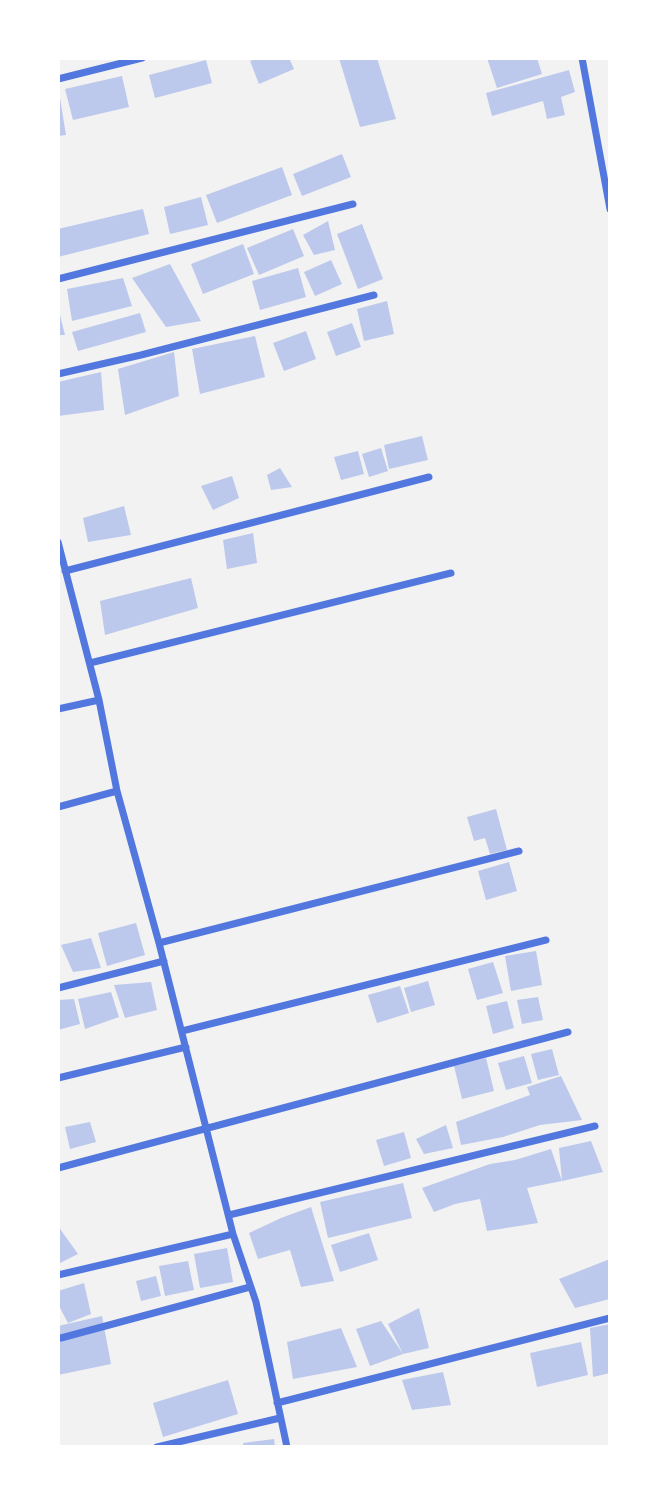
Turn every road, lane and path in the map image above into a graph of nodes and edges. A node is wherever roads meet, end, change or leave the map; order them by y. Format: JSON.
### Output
{"nodes":[{"id":1,"x":142,"y":58,"type":"edge"},
{"id":2,"x":582,"y":58,"type":"edge"},
{"id":3,"x":58,"y":79,"type":"edge"},
{"id":4,"x":354,"y":204,"type":"dead end"},
{"id":5,"x":610,"y":209,"type":"edge"},
{"id":6,"x":58,"y":279,"type":"edge"},
{"id":7,"x":374,"y":295,"type":"dead end"},
{"id":8,"x":58,"y":374,"type":"edge"},
{"id":9,"x":429,"y":477,"type":"dead end"},
{"id":10,"x":58,"y":542,"type":"edge"},
{"id":11,"x":65,"y":571,"type":"junction"},
{"id":12,"x":451,"y":573,"type":"dead end"},
{"id":13,"x":90,"y":663,"type":"junction"},
{"id":14,"x":99,"y":700,"type":"junction"},
{"id":15,"x":58,"y":709,"type":"edge"},
{"id":16,"x":117,"y":791,"type":"junction"},
{"id":17,"x":58,"y":807,"type":"edge"},
{"id":18,"x":519,"y":851,"type":"dead end"},
{"id":19,"x":546,"y":940,"type":"dead end"},
{"id":20,"x":159,"y":943,"type":"junction"},
{"id":21,"x":164,"y":961,"type":"junction"},
{"id":22,"x":58,"y":988,"type":"edge"},
{"id":23,"x":182,"y":1031,"type":"junction"},
{"id":24,"x":568,"y":1032,"type":"dead end"},
{"id":25,"x":186,"y":1048,"type":"junction"},
{"id":26,"x":58,"y":1078,"type":"edge"},
{"id":27,"x":595,"y":1126,"type":"dead end"},
{"id":28,"x":206,"y":1128,"type":"junction"},
{"id":29,"x":58,"y":1168,"type":"edge"},
{"id":30,"x":229,"y":1215,"type":"junction"},
{"id":31,"x":233,"y":1234,"type":"junction"},
{"id":32,"x":58,"y":1275,"type":"edge"},
{"id":33,"x":250,"y":1287,"type":"junction"},
{"id":34,"x":610,"y":1318,"type":"edge"},
{"id":35,"x":61,"y":1338,"type":"dead end"},
{"id":36,"x":277,"y":1403,"type":"junction"},
{"id":37,"x":280,"y":1418,"type":"junction"},
{"id":38,"x":157,"y":1447,"type":"edge"},
{"id":39,"x":287,"y":1447,"type":"edge"}],
"edges":[{"from":1,"to":3,"type":"street"},
{"from":2,"to":5,"type":"street"},
{"from":4,"to":6,"type":"street"},
{"from":7,"to":8,"type":"street"},
{"from":9,"to":11,"type":"street"},
{"from":10,"to":11,"type":"street"},
{"from":11,"to":13,"type":"street"},
{"from":12,"to":13,"type":"street"},
{"from":13,"to":14,"type":"street"},
{"from":14,"to":15,"type":"street"},
{"from":14,"to":16,"type":"street"},
{"from":16,"to":17,"type":"street"},
{"from":16,"to":20,"type":"street"},
{"from":18,"to":20,"type":"street"},
{"from":19,"to":23,"type":"street"},
{"from":20,"to":21,"type":"street"},
{"from":21,"to":22,"type":"street"},
{"from":21,"to":23,"type":"street"},
{"from":23,"to":25,"type":"street"},
{"from":24,"to":28,"type":"street"},
{"from":25,"to":26,"type":"street"},
{"from":25,"to":28,"type":"street"},
{"from":27,"to":30,"type":"street"},
{"from":28,"to":29,"type":"street"},
{"from":28,"to":30,"type":"street"},
{"from":30,"to":31,"type":"street"},
{"from":31,"to":32,"type":"street"},
{"from":31,"to":33,"type":"street"},
{"from":33,"to":35,"type":"street"},
{"from":33,"to":36,"type":"street"},
{"from":34,"to":36,"type":"street"},
{"from":36,"to":37,"type":"street"},
{"from":37,"to":38,"type":"street"},
{"from":37,"to":39,"type":"street"}]}
